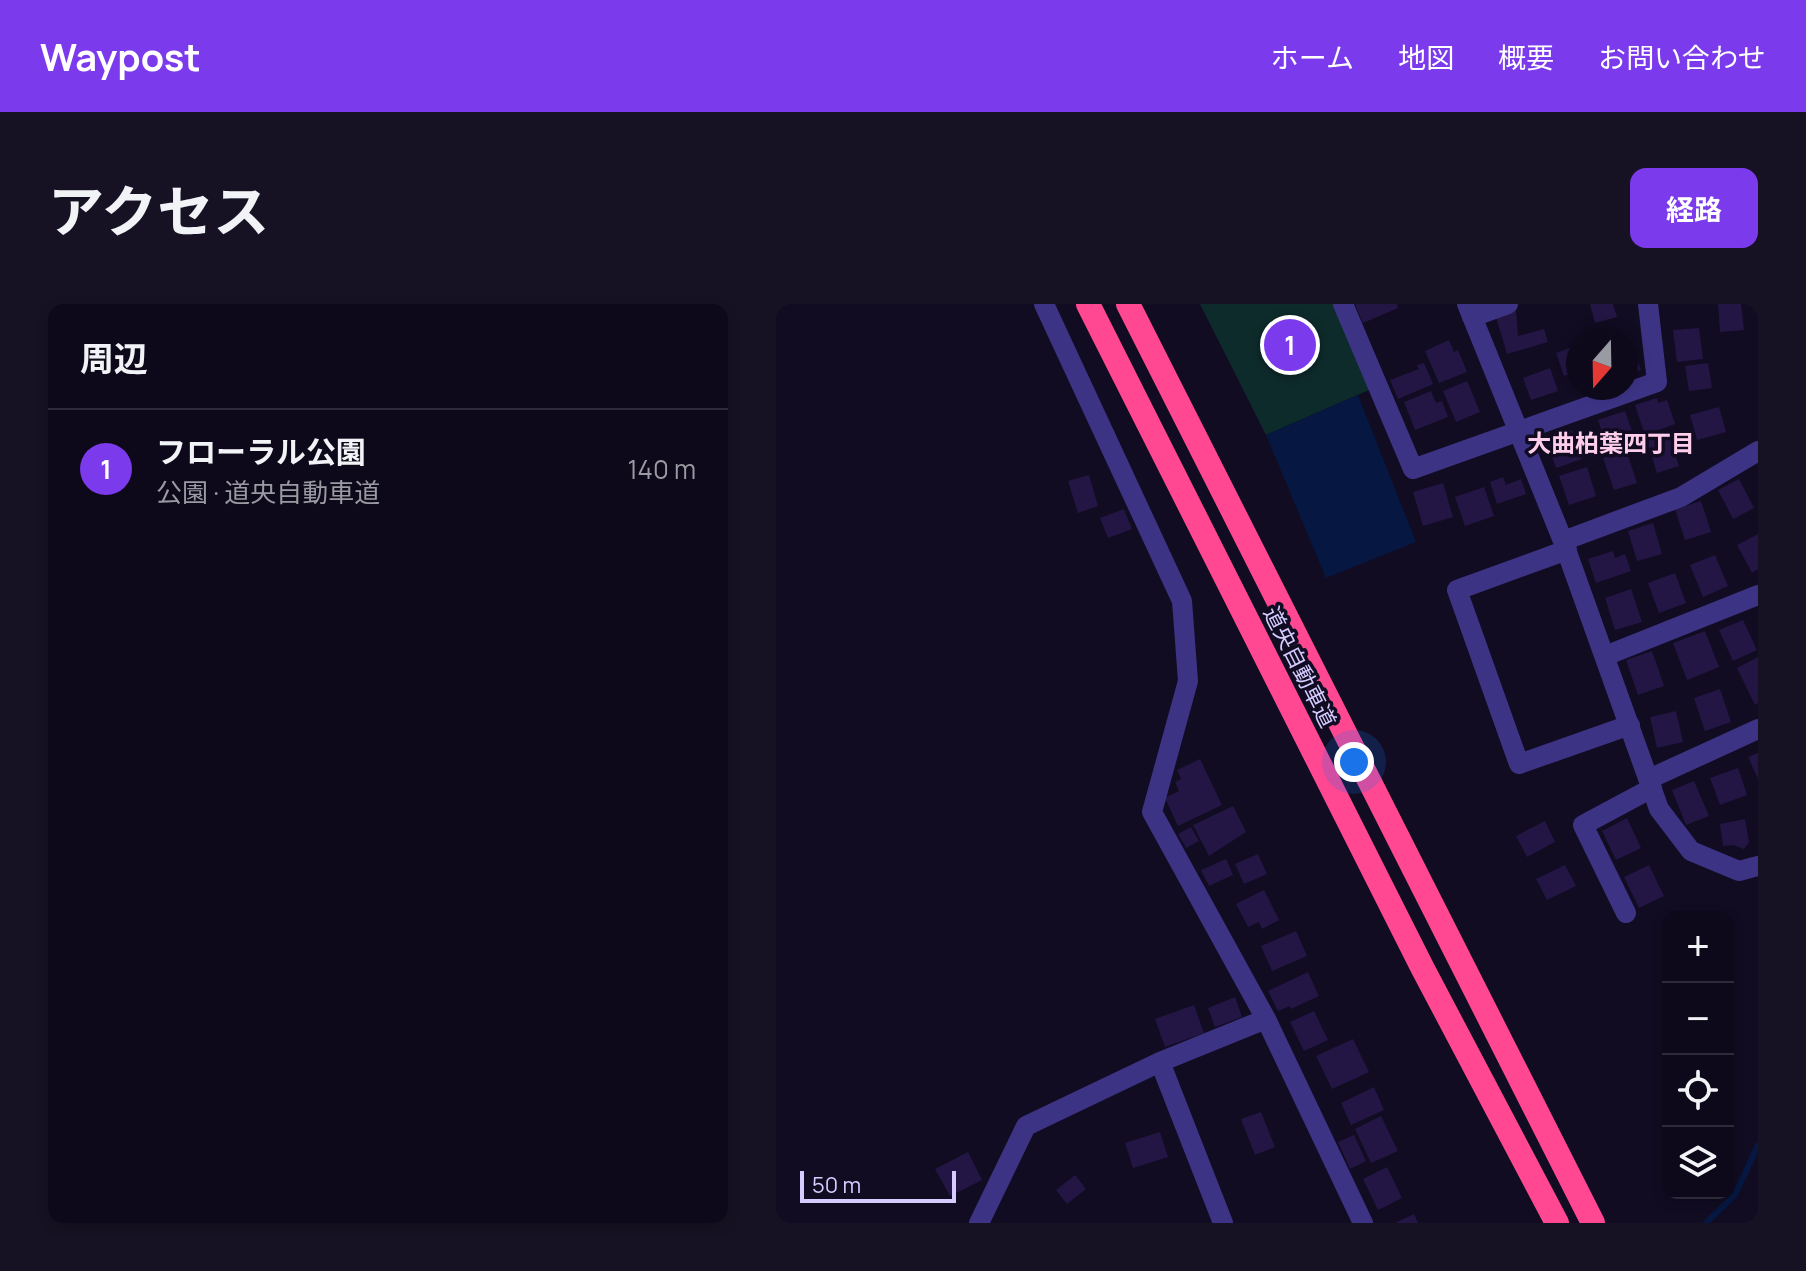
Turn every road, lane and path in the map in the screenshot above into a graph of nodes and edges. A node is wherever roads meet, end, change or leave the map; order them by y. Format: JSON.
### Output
{"nodes":[{"id":1,"x":1044,"y":304,"type":"edge"},
{"id":2,"x":1088,"y":304,"type":"edge"},
{"id":3,"x":1128,"y":304,"type":"edge"},
{"id":4,"x":1343,"y":304,"type":"edge"},
{"id":5,"x":1508,"y":304,"type":"edge"},
{"id":6,"x":1648,"y":304,"type":"edge"},
{"id":7,"x":1469,"y":311,"type":"edge"},
{"id":8,"x":1519,"y":433,"type":"junction"},
{"id":9,"x":1758,"y":451,"type":"edge"},
{"id":10,"x":1565,"y":546,"type":"junction"},
{"id":11,"x":1758,"y":595,"type":"edge"},
{"id":12,"x":1605,"y":656,"type":"junction"},
{"id":13,"x":1630,"y":725,"type":"junction"},
{"id":14,"x":1758,"y":729,"type":"edge"},
{"id":15,"x":1650,"y":784,"type":"junction"},
{"id":16,"x":1758,"y":866,"type":"edge"},
{"id":17,"x":1626,"y":913,"type":"dead end"},
{"id":18,"x":1266,"y":1019,"type":"junction"},
{"id":19,"x":1160,"y":1062,"type":"junction"},
{"id":20,"x":979,"y":1223,"type":"edge"},
{"id":21,"x":1223,"y":1223,"type":"edge"},
{"id":22,"x":1363,"y":1223,"type":"edge"},
{"id":23,"x":1557,"y":1223,"type":"edge"},
{"id":24,"x":1593,"y":1223,"type":"edge"}],
"edges":[{"from":1,"to":18,"type":"street"},
{"from":2,"to":23,"type":"highway","name":"道央自動車道"},
{"from":3,"to":24,"type":"highway","name":"道央自動車道"},
{"from":4,"to":8,"type":"street"},
{"from":5,"to":7,"type":"street"},
{"from":6,"to":8,"type":"street"},
{"from":7,"to":8,"type":"street"},
{"from":8,"to":10,"type":"street"},
{"from":9,"to":10,"type":"street"},
{"from":10,"to":12,"type":"street"},
{"from":10,"to":13,"type":"street"},
{"from":11,"to":12,"type":"street"},
{"from":12,"to":13,"type":"street"},
{"from":13,"to":15,"type":"street"},
{"from":14,"to":15,"type":"street"},
{"from":15,"to":16,"type":"street"},
{"from":15,"to":17,"type":"street"},
{"from":18,"to":19,"type":"street"},
{"from":18,"to":22,"type":"street"},
{"from":19,"to":20,"type":"street"},
{"from":19,"to":21,"type":"street"}]}
